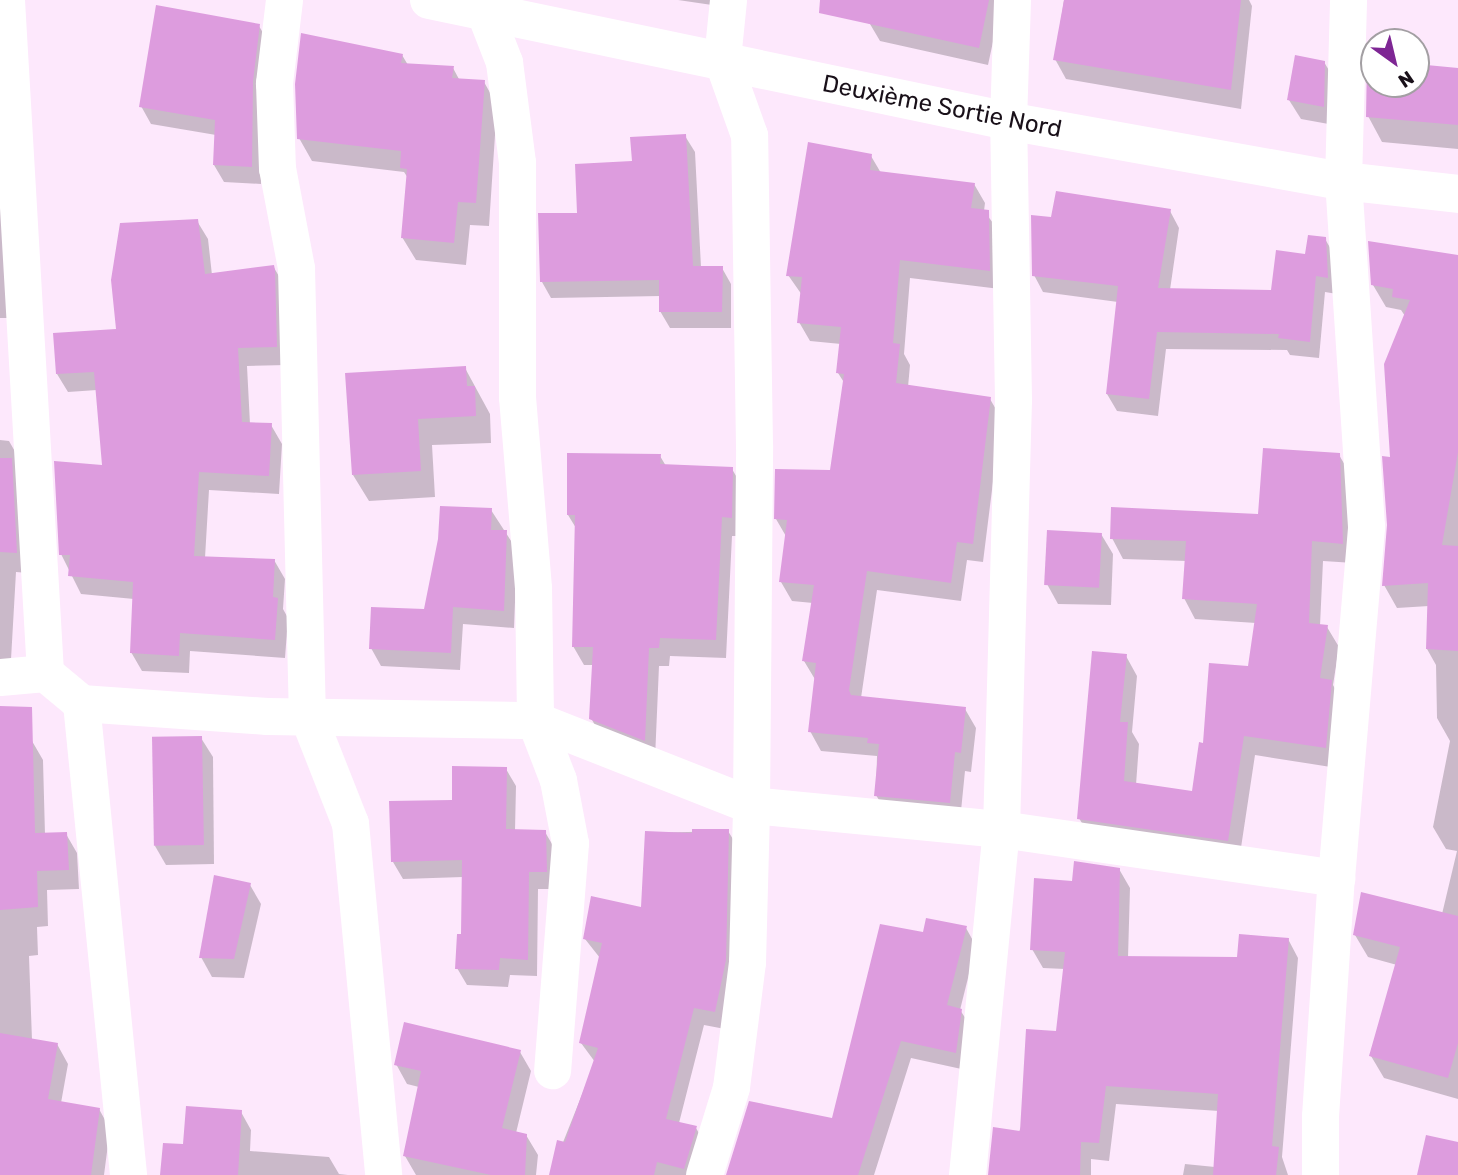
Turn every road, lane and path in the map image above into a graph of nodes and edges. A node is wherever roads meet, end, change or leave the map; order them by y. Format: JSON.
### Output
{"nodes":[{"id":1,"x":6,"y":0,"type":"edge"},
{"id":2,"x":284,"y":0,"type":"edge"},
{"id":3,"x":429,"y":0,"type":"edge"},
{"id":4,"x":728,"y":0,"type":"edge"},
{"id":5,"x":1012,"y":0,"type":"edge"},
{"id":6,"x":1348,"y":0,"type":"edge"},
{"id":7,"x":485,"y":6,"type":"edge"},
{"id":8,"x":722,"y":59,"type":"junction"},
{"id":9,"x":1009,"y":121,"type":"junction"},
{"id":10,"x":1343,"y":181,"type":"junction"},
{"id":11,"x":1458,"y":194,"type":"edge"},
{"id":12,"x":45,"y":673,"type":"junction"},
{"id":13,"x":0,"y":677,"type":"edge"},
{"id":14,"x":81,"y":703,"type":"junction"},
{"id":15,"x":307,"y":713,"type":"junction"},
{"id":16,"x":535,"y":720,"type":"junction"},
{"id":17,"x":751,"y":805,"type":"junction"},
{"id":18,"x":1001,"y":829,"type":"junction"},
{"id":19,"x":1336,"y":877,"type":"junction"},
{"id":20,"x":552,"y":1070,"type":"dead end"},
{"id":21,"x":128,"y":1175,"type":"edge"},
{"id":22,"x":383,"y":1175,"type":"edge"},
{"id":23,"x":704,"y":1175,"type":"edge"},
{"id":24,"x":967,"y":1175,"type":"edge"},
{"id":25,"x":1320,"y":1175,"type":"edge"}],
"edges":[{"from":1,"to":12,"type":"street"},
{"from":2,"to":15,"type":"street"},
{"from":3,"to":7,"type":"main road","name":"Deuxième Sortie Nord"},
{"from":4,"to":8,"type":"street"},
{"from":5,"to":9,"type":"street"},
{"from":6,"to":10,"type":"street"},
{"from":7,"to":8,"type":"main road","name":"Deuxième Sortie Nord"},
{"from":7,"to":16,"type":"street"},
{"from":8,"to":9,"type":"main road","name":"Deuxième Sortie Nord"},
{"from":8,"to":17,"type":"street"},
{"from":9,"to":10,"type":"main road","name":"Deuxième Sortie Nord"},
{"from":9,"to":18,"type":"street"},
{"from":10,"to":11,"type":"main road","name":"Deuxième Sortie Nord"},
{"from":10,"to":19,"type":"street"},
{"from":12,"to":13,"type":"street"},
{"from":12,"to":14,"type":"street"},
{"from":14,"to":15,"type":"street"},
{"from":14,"to":21,"type":"street"},
{"from":15,"to":16,"type":"street"},
{"from":15,"to":22,"type":"street"},
{"from":16,"to":17,"type":"street"},
{"from":16,"to":20,"type":"street"},
{"from":17,"to":18,"type":"street"},
{"from":17,"to":23,"type":"street"},
{"from":18,"to":19,"type":"street"},
{"from":18,"to":24,"type":"street"},
{"from":19,"to":25,"type":"street"}]}
